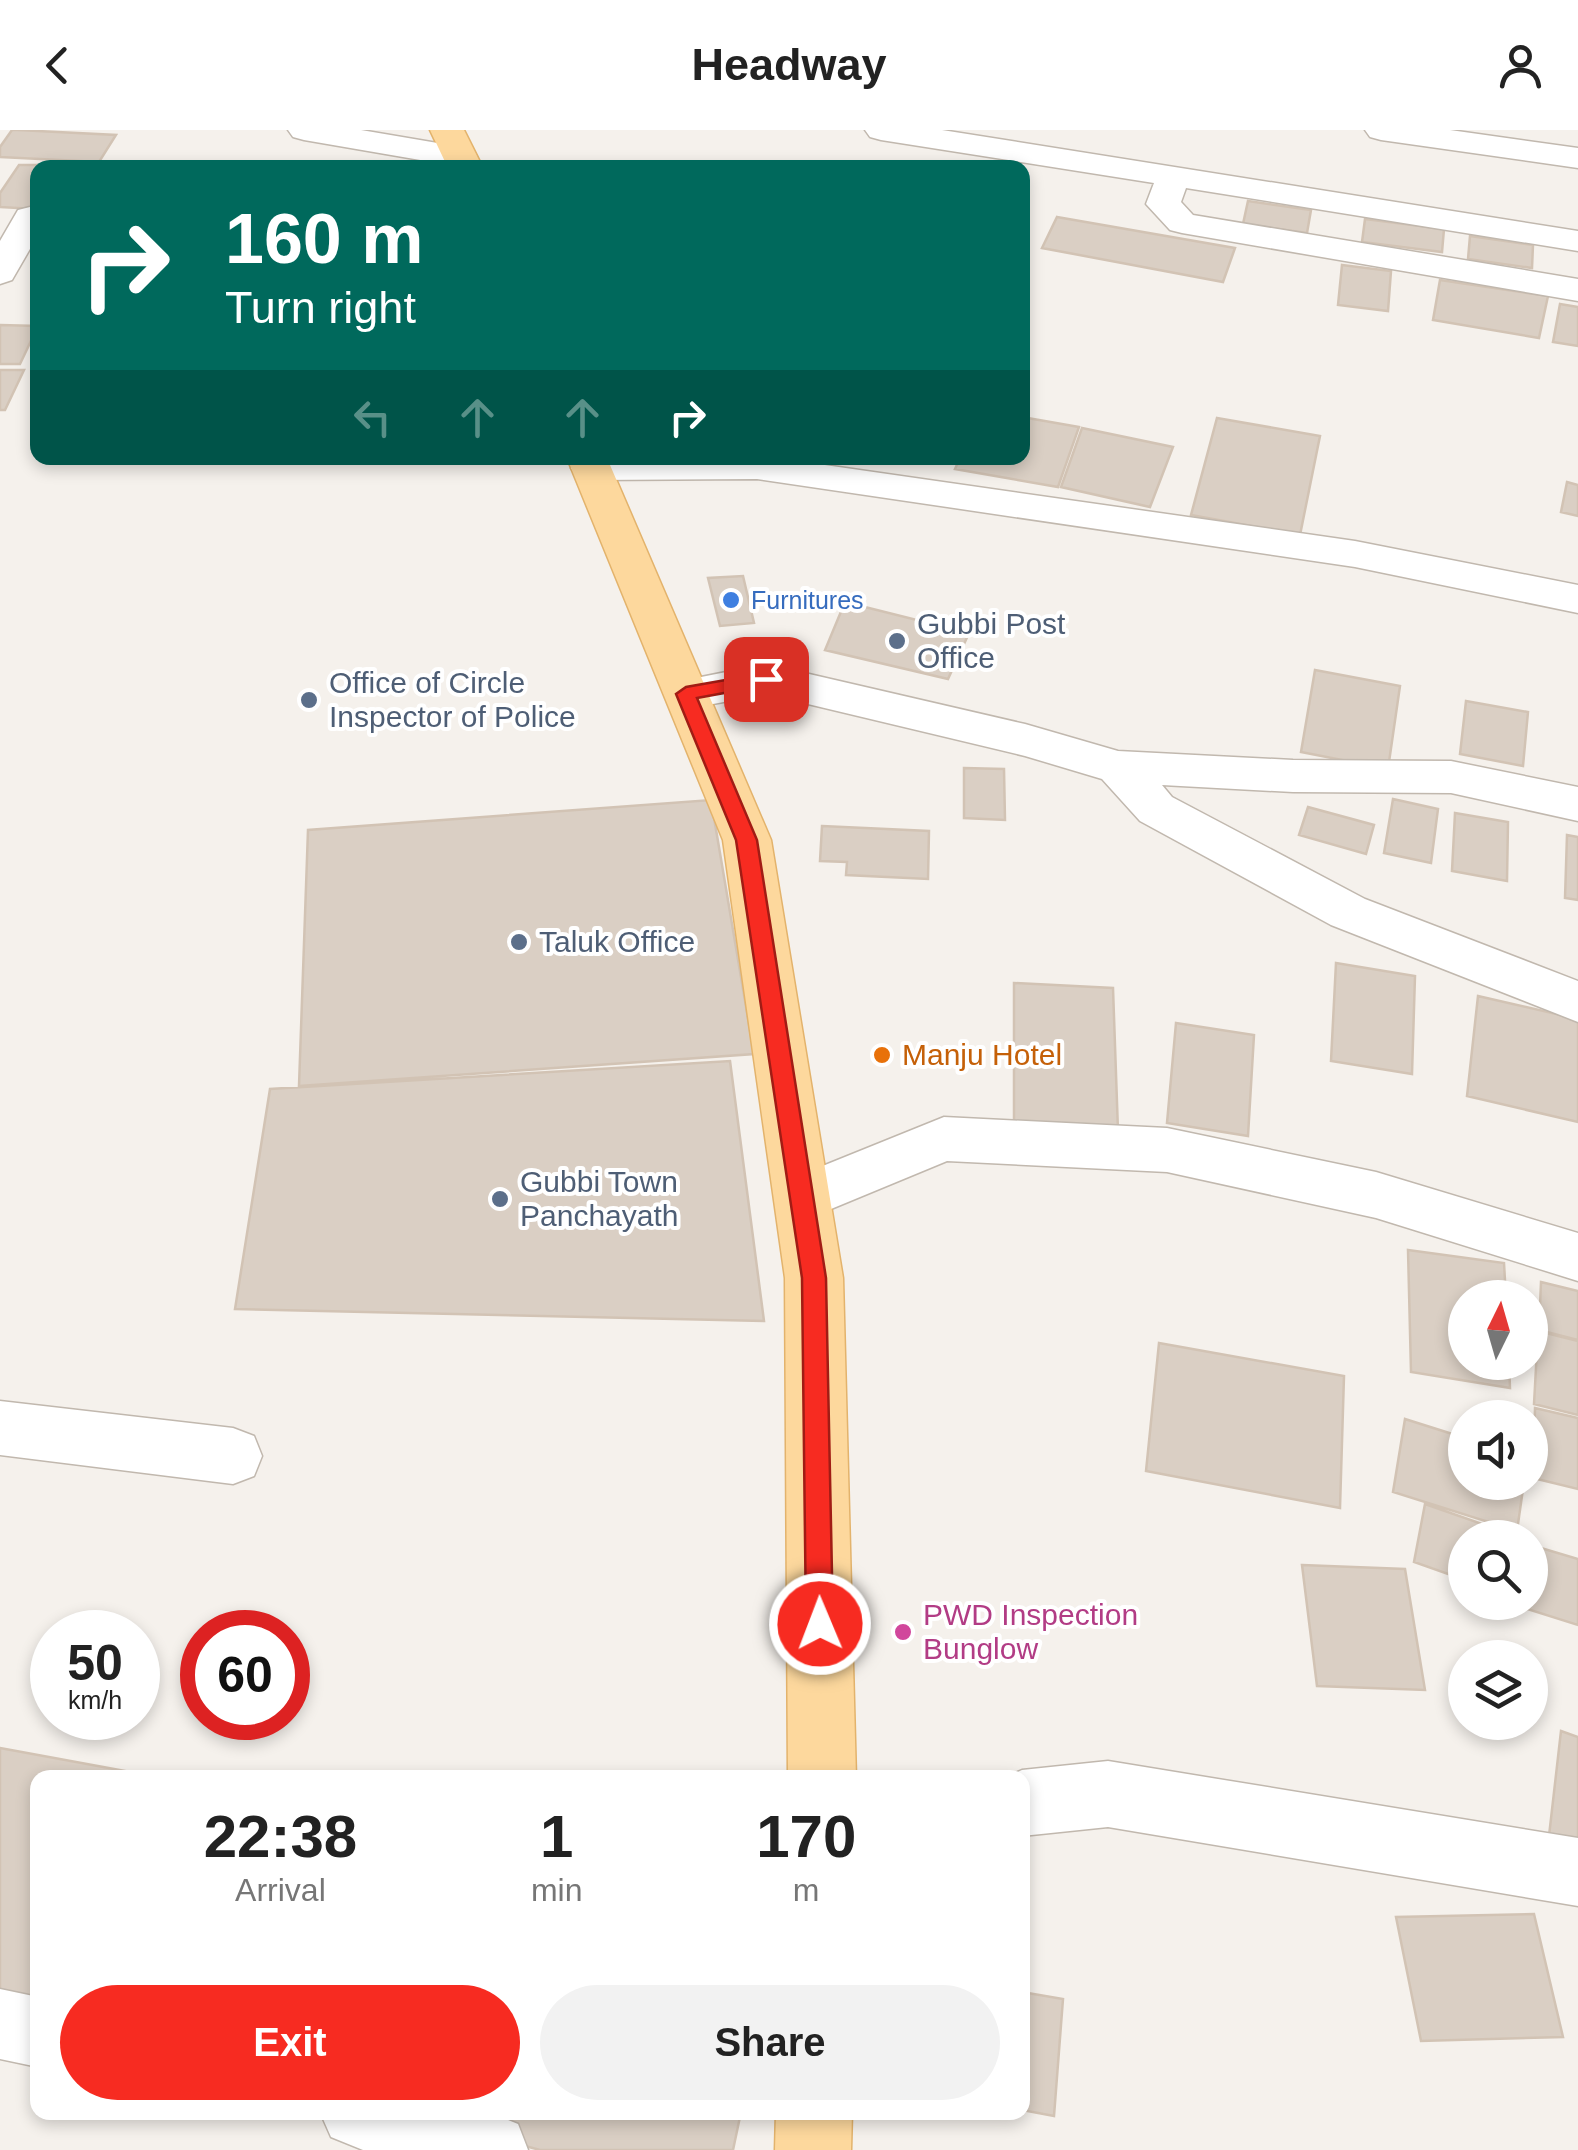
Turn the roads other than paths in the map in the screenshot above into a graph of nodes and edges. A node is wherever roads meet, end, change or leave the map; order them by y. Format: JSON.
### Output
{"nodes":[{"id":1,"x":304,"y":130,"type":"edge"},
{"id":2,"x":881,"y":130,"type":"edge"},
{"id":3,"x":1382,"y":130,"type":"edge"},
{"id":4,"x":458,"y":151,"type":"edge"},
{"id":5,"x":1578,"y":158,"type":"edge"},
{"id":6,"x":1173,"y":177,"type":"junction"},
{"id":7,"x":30,"y":217,"type":"edge"},
{"id":8,"x":1578,"y":240,"type":"edge"},
{"id":9,"x":0,"y":274,"type":"edge"},
{"id":10,"x":1578,"y":290,"type":"edge"},
{"id":11,"x":590,"y":465,"type":"edge"},
{"id":12,"x":673,"y":465,"type":"edge"},
{"id":13,"x":1578,"y":599,"type":"edge"},
{"id":14,"x":686,"y":694,"type":"junction"},
{"id":15,"x":1118,"y":767,"type":"junction"},
{"id":16,"x":1578,"y":804,"type":"edge"},
{"id":17,"x":1578,"y":1002,"type":"edge"},
{"id":18,"x":802,"y":1198,"type":"junction"},
{"id":19,"x":1578,"y":1257,"type":"edge"},
{"id":20,"x":0,"y":1428,"type":"edge"},
{"id":21,"x":233,"y":1456,"type":"dead end"},
{"id":22,"x":822,"y":1770,"type":"edge"},
{"id":23,"x":1030,"y":1802,"type":"edge"},
{"id":24,"x":1578,"y":1872,"type":"edge"},
{"id":25,"x":0,"y":2024,"type":"edge"},
{"id":26,"x":30,"y":2030,"type":"edge"},
{"id":27,"x":385,"y":2120,"type":"edge"},
{"id":28,"x":814,"y":2120,"type":"edge"},
{"id":29,"x":492,"y":2150,"type":"edge"},
{"id":30,"x":813,"y":2150,"type":"edge"}],
"edges":[{"from":1,"to":4,"type":"street"},
{"from":2,"to":6,"type":"street"},
{"from":3,"to":5,"type":"street"},
{"from":6,"to":8,"type":"street"},
{"from":6,"to":10,"type":"street"},
{"from":7,"to":9,"type":"street"},
{"from":11,"to":14,"type":"main road"},
{"from":12,"to":13,"type":"street"},
{"from":14,"to":15,"type":"street"},
{"from":14,"to":18,"type":"main road"},
{"from":15,"to":16,"type":"street"},
{"from":15,"to":17,"type":"street"},
{"from":18,"to":19,"type":"street"},
{"from":18,"to":22,"type":"main road"},
{"from":20,"to":21,"type":"street"},
{"from":23,"to":24,"type":"street"},
{"from":25,"to":26,"type":"street"},
{"from":27,"to":29,"type":"street"},
{"from":28,"to":30,"type":"main road"}]}
